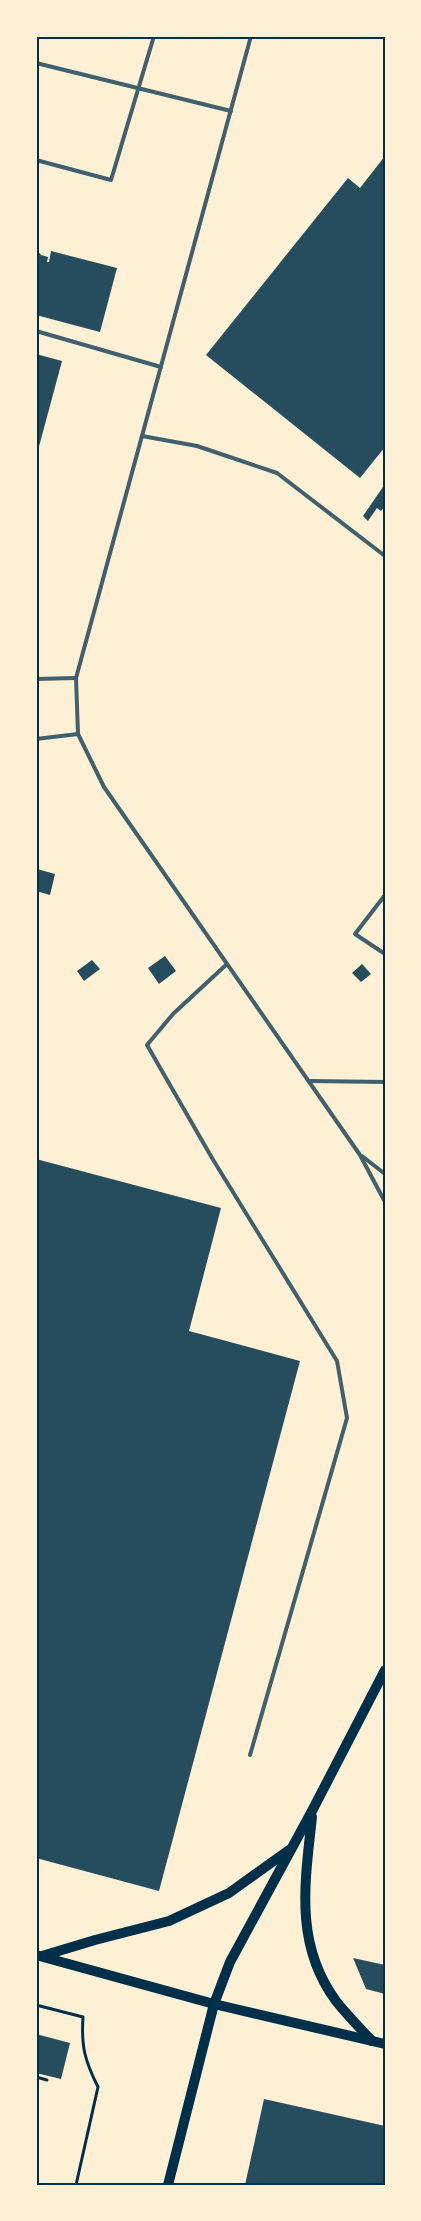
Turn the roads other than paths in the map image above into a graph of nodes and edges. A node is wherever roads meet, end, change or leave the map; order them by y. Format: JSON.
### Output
{"nodes":[{"id":1,"x":154,"y":36,"type":"edge"},
{"id":2,"x":251,"y":36,"type":"edge"},
{"id":3,"x":36,"y":63,"type":"edge"},
{"id":4,"x":138,"y":88,"type":"junction"},
{"id":5,"x":231,"y":111,"type":"junction"},
{"id":6,"x":36,"y":160,"type":"edge"},
{"id":7,"x":36,"y":331,"type":"edge"},
{"id":8,"x":161,"y":367,"type":"junction"},
{"id":9,"x":142,"y":436,"type":"junction"},
{"id":10,"x":385,"y":556,"type":"edge"},
{"id":11,"x":76,"y":678,"type":"junction"},
{"id":12,"x":36,"y":680,"type":"edge"},
{"id":13,"x":78,"y":734,"type":"junction"},
{"id":14,"x":36,"y":739,"type":"edge"},
{"id":15,"x":385,"y":895,"type":"edge"},
{"id":16,"x":385,"y":954,"type":"edge"},
{"id":17,"x":227,"y":964,"type":"junction"},
{"id":18,"x":309,"y":1081,"type":"junction"},
{"id":19,"x":385,"y":1082,"type":"edge"},
{"id":20,"x":360,"y":1155,"type":"junction"},
{"id":21,"x":385,"y":1174,"type":"edge"},
{"id":22,"x":385,"y":1202,"type":"edge"},
{"id":23,"x":385,"y":1670,"type":"edge"},
{"id":24,"x":250,"y":1755,"type":"dead end"},
{"id":25,"x":312,"y":1811,"type":"junction"},
{"id":26,"x":292,"y":1848,"type":"junction"},
{"id":27,"x":39,"y":1956,"type":"edge"},
{"id":28,"x":214,"y":2004,"type":"junction"},
{"id":29,"x":372,"y":2041,"type":"junction"},
{"id":30,"x":385,"y":2044,"type":"edge"},
{"id":31,"x":168,"y":2185,"type":"edge"}],
"edges":[{"from":1,"to":4,"type":"lane"},
{"from":2,"to":5,"type":"lane"},
{"from":3,"to":4,"type":"lane"},
{"from":4,"to":5,"type":"lane"},
{"from":4,"to":6,"type":"lane"},
{"from":5,"to":8,"type":"lane"},
{"from":7,"to":8,"type":"lane"},
{"from":8,"to":9,"type":"lane"},
{"from":9,"to":10,"type":"lane"},
{"from":9,"to":11,"type":"lane"},
{"from":11,"to":12,"type":"lane"},
{"from":11,"to":13,"type":"lane"},
{"from":13,"to":14,"type":"lane"},
{"from":13,"to":17,"type":"lane"},
{"from":15,"to":16,"type":"lane"},
{"from":17,"to":18,"type":"lane"},
{"from":17,"to":24,"type":"lane"},
{"from":18,"to":19,"type":"lane"},
{"from":18,"to":20,"type":"lane"},
{"from":20,"to":21,"type":"lane"},
{"from":20,"to":22,"type":"lane"},
{"from":23,"to":25,"type":"main road"},
{"from":25,"to":26,"type":"main road"},
{"from":25,"to":29,"type":"main road"},
{"from":26,"to":27,"type":"main road"},
{"from":26,"to":28,"type":"main road"},
{"from":27,"to":28,"type":"main road"},
{"from":28,"to":29,"type":"main road"},
{"from":28,"to":31,"type":"main road"},
{"from":29,"to":30,"type":"main road"}]}
